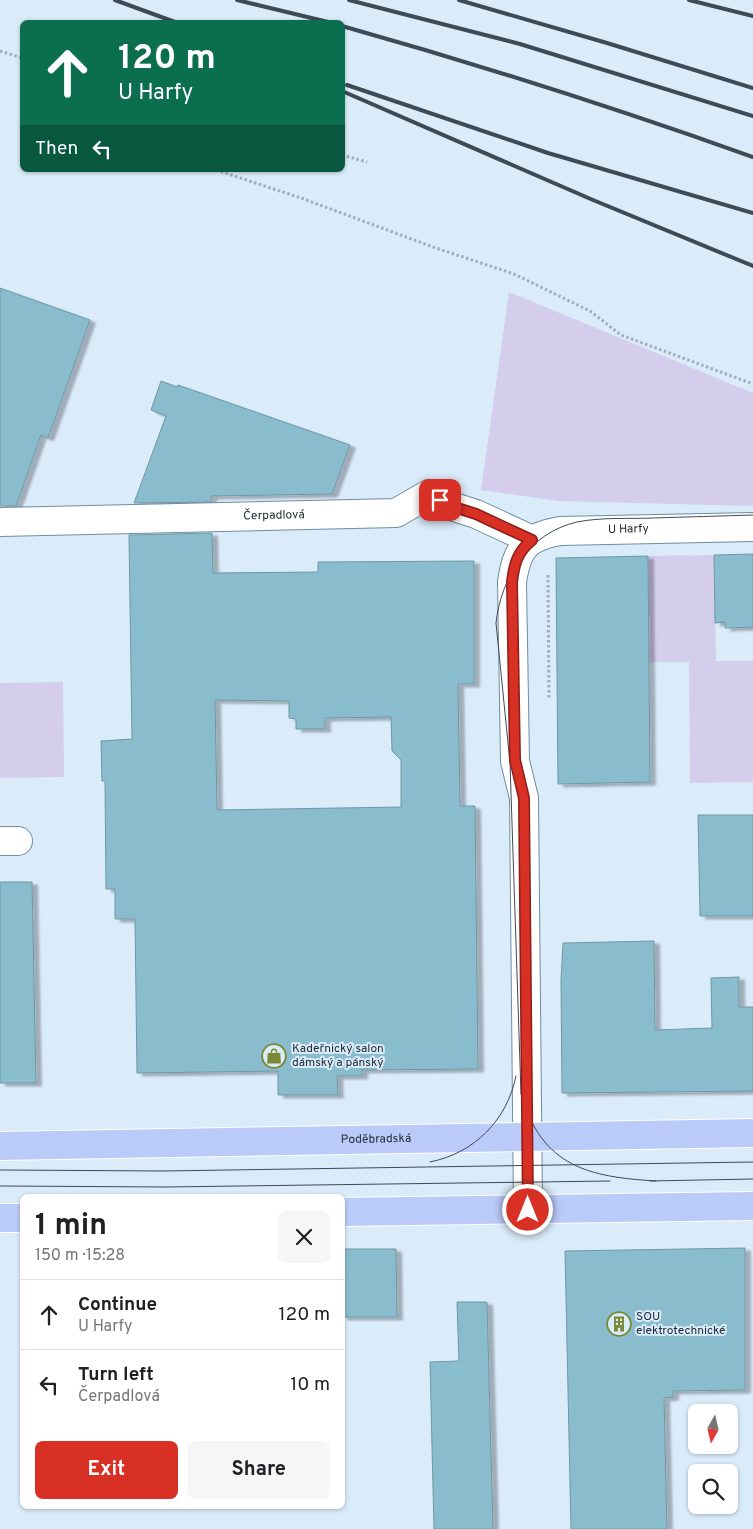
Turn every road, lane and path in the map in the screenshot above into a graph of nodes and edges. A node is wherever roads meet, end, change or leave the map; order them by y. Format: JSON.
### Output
{"nodes":[{"id":1,"x":0,"y":51,"type":"edge"},
{"id":2,"x":20,"y":57,"type":"edge"},
{"id":3,"x":345,"y":156,"type":"edge"},
{"id":4,"x":367,"y":162,"type":"dead end"},
{"id":5,"x":222,"y":172,"type":"edge"},
{"id":6,"x":753,"y":384,"type":"edge"},
{"id":7,"x":0,"y":522,"type":"edge"},
{"id":8,"x":753,"y":527,"type":"edge"},
{"id":9,"x":524,"y":551,"type":"junction"},
{"id":10,"x":548,"y":574,"type":"dead end"},
{"id":11,"x":549,"y":704,"type":"dead end"},
{"id":12,"x":753,"y":1133,"type":"edge"},
{"id":13,"x":527,"y":1138,"type":"junction"},
{"id":14,"x":0,"y":1146,"type":"edge"},
{"id":15,"x":753,"y":1206,"type":"edge"},
{"id":16,"x":528,"y":1210,"type":"junction"},
{"id":17,"x":345,"y":1212,"type":"edge"},
{"id":18,"x":0,"y":1218,"type":"edge"},
{"id":19,"x":20,"y":1218,"type":"edge"}],
"edges":[{"from":1,"to":2,"type":"path"},
{"from":3,"to":4,"type":"path"},
{"from":5,"to":6,"type":"path"},
{"from":7,"to":9,"type":"street","name":"Čerpadlová"},
{"from":8,"to":9,"type":"street","name":"U Harfy"},
{"from":9,"to":13,"type":"street"},
{"from":10,"to":11,"type":"path"},
{"from":12,"to":13,"type":"main road","name":"Poděbradská"},
{"from":13,"to":14,"type":"main road","name":"Poděbradská"},
{"from":13,"to":16,"type":"street"},
{"from":15,"to":16,"type":"main road"},
{"from":16,"to":17,"type":"main road"},
{"from":18,"to":19,"type":"main road"}]}
